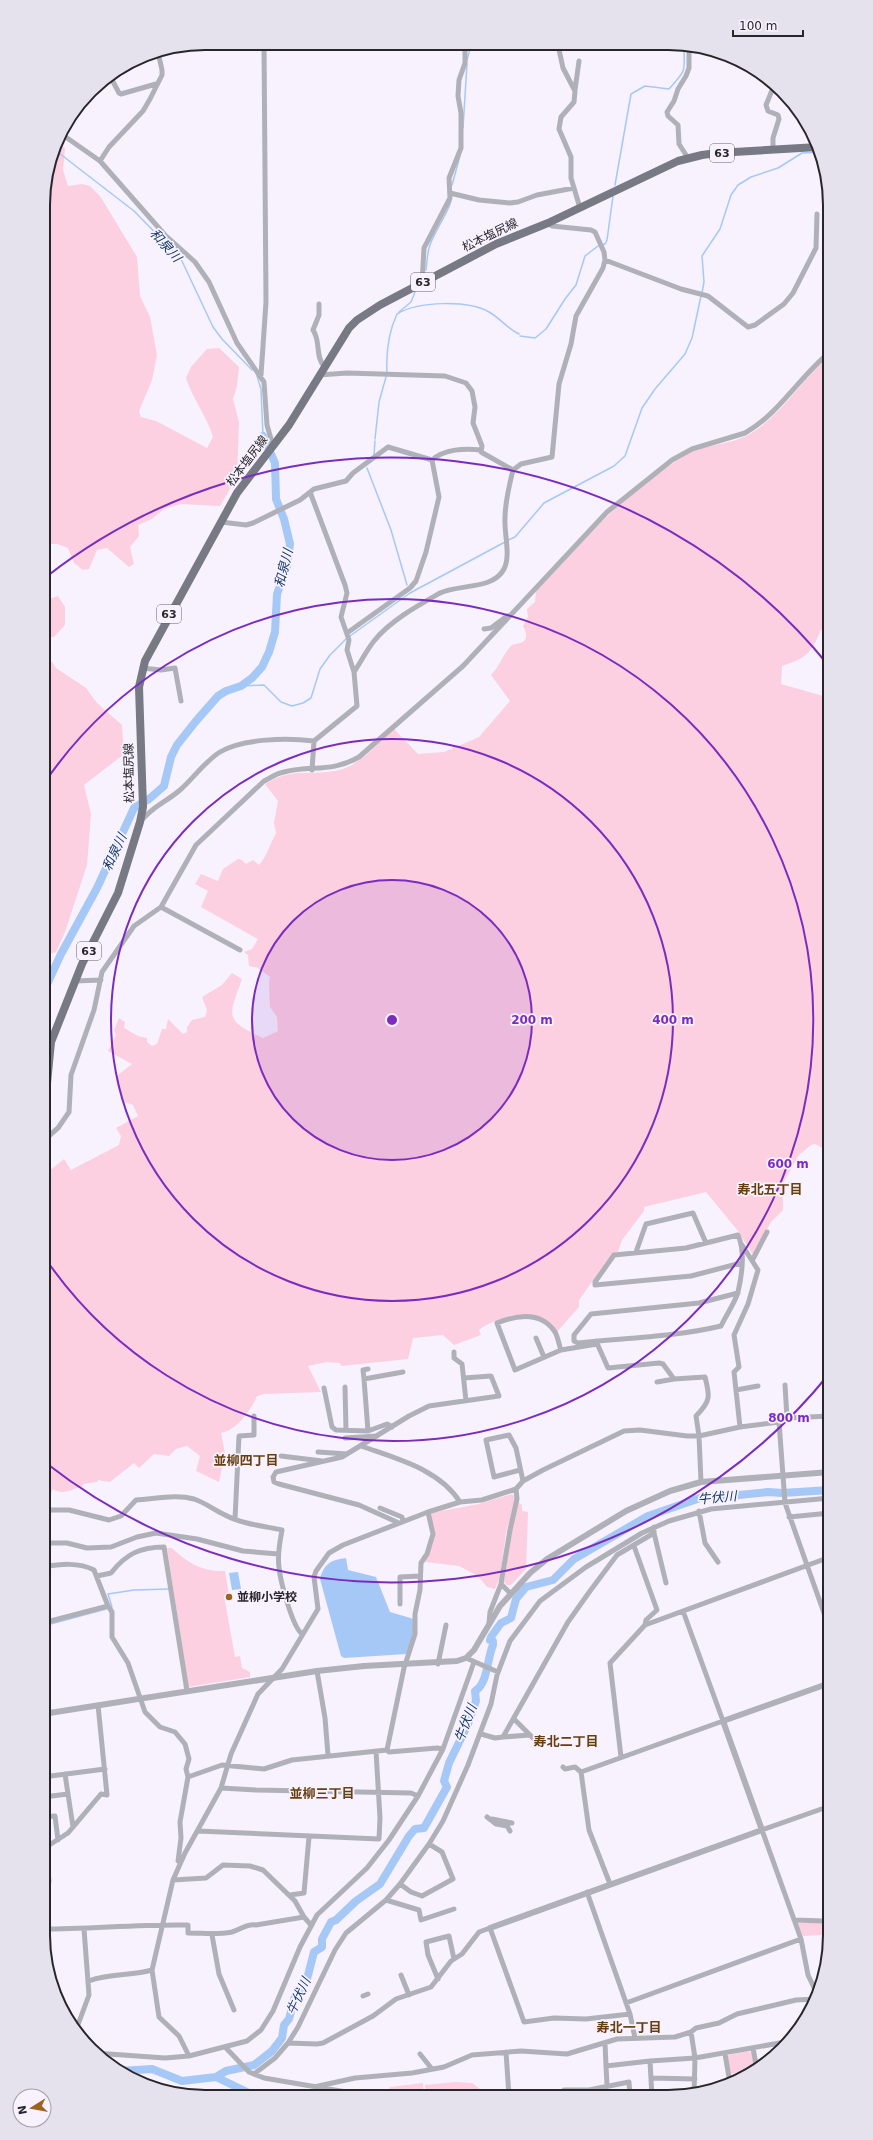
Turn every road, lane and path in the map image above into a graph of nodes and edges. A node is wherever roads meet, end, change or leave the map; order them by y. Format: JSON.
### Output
{"nodes":[{"id":1,"x":264,"y":50,"type":"edge"},
{"id":2,"x":465,"y":50,"type":"edge"},
{"id":3,"x":559,"y":50,"type":"edge"},
{"id":4,"x":689,"y":51,"type":"edge"},
{"id":5,"x":159,"y":57,"type":"edge"},
{"id":6,"x":579,"y":61,"type":"dead end"},
{"id":7,"x":112,"y":80,"type":"edge"},
{"id":8,"x":156,"y":84,"type":"junction"},
{"id":9,"x":772,"y":90,"type":"edge"},
{"id":10,"x":575,"y":91,"type":"junction"},
{"id":11,"x":66,"y":136,"type":"edge"},
{"id":12,"x":812,"y":148,"type":"edge"},
{"id":13,"x":773,"y":150,"type":"junction"},
{"id":14,"x":688,"y":158,"type":"junction"},
{"id":15,"x":100,"y":161,"type":"junction"},
{"id":16,"x":574,"y":188,"type":"junction"},
{"id":17,"x":450,"y":193,"type":"junction"},
{"id":18,"x":580,"y":208,"type":"junction"},
{"id":19,"x":817,"y":214,"type":"dead end"},
{"id":20,"x":548,"y":223,"type":"junction"},
{"id":21,"x":605,"y":260,"type":"junction"},
{"id":22,"x":422,"y":283,"type":"junction"},
{"id":23,"x":319,"y":304,"type":"dead end"},
{"id":24,"x":823,"y":358,"type":"edge"},
{"id":25,"x":324,"y":366,"type":"junction"},
{"id":26,"x":261,"y":375,"type":"junction"},
{"id":27,"x":319,"y":375,"type":"junction"},
{"id":28,"x":270,"y":449,"type":"junction"},
{"id":29,"x":481,"y":450,"type":"junction"},
{"id":30,"x":432,"y":460,"type":"junction"},
{"id":31,"x":513,"y":470,"type":"junction"},
{"id":32,"x":310,"y":492,"type":"junction"},
{"id":33,"x":221,"y":522,"type":"junction"},
{"id":34,"x":510,"y":615,"type":"junction"},
{"id":35,"x":484,"y":629,"type":"dead end"},
{"id":36,"x":346,"y":633,"type":"junction"},
{"id":37,"x":142,"y":668,"type":"junction"},
{"id":38,"x":354,"y":672,"type":"junction"},
{"id":39,"x":179,"y":699,"type":"dead end"},
{"id":40,"x":314,"y":741,"type":"junction"},
{"id":41,"x":312,"y":770,"type":"junction"},
{"id":42,"x":140,"y":822,"type":"junction"},
{"id":43,"x":161,"y":907,"type":"junction"},
{"id":44,"x":240,"y":950,"type":"dead end"},
{"id":45,"x":101,"y":980,"type":"junction"},
{"id":46,"x":74,"y":981,"type":"junction"},
{"id":47,"x":51,"y":1042,"type":"joint"},
{"id":48,"x":50,"y":1052,"type":"edge"},
{"id":49,"x":50,"y":1135,"type":"edge"},
{"id":50,"x":767,"y":1232,"type":"dead end"},
{"id":51,"x":706,"y":1243,"type":"junction"},
{"id":52,"x":742,"y":1245,"type":"junction"},
{"id":53,"x":636,"y":1252,"type":"junction"},
{"id":54,"x":753,"y":1259,"type":"junction"},
{"id":55,"x":741,"y":1263,"type":"junction"},
{"id":56,"x":738,"y":1293,"type":"junction"},
{"id":57,"x":536,"y":1338,"type":"dead end"},
{"id":58,"x":596,"y":1343,"type":"junction"},
{"id":59,"x":561,"y":1350,"type":"junction"},
{"id":60,"x":454,"y":1352,"type":"dead end"},
{"id":61,"x":544,"y":1357,"type":"junction"},
{"id":62,"x":368,"y":1369,"type":"dead end"},
{"id":63,"x":403,"y":1372,"type":"dead end"},
{"id":64,"x":464,"y":1378,"type":"junction"},
{"id":65,"x":364,"y":1379,"type":"junction"},
{"id":66,"x":674,"y":1379,"type":"junction"},
{"id":67,"x":656,"y":1382,"type":"dead end"},
{"id":68,"x":758,"y":1386,"type":"dead end"},
{"id":69,"x":785,"y":1386,"type":"dead end"},
{"id":70,"x":345,"y":1387,"type":"dead end"},
{"id":71,"x":324,"y":1388,"type":"dead end"},
{"id":72,"x":736,"y":1390,"type":"junction"},
{"id":73,"x":466,"y":1401,"type":"junction"},
{"id":74,"x":254,"y":1416,"type":"dead end"},
{"id":75,"x":823,"y":1416,"type":"edge"},
{"id":76,"x":787,"y":1418,"type":"junction"},
{"id":77,"x":779,"y":1422,"type":"junction"},
{"id":78,"x":392,"y":1426,"type":"junction"},
{"id":79,"x":740,"y":1427,"type":"junction"},
{"id":80,"x":346,"y":1430,"type":"junction"},
{"id":81,"x":368,"y":1431,"type":"junction"},
{"id":82,"x":377,"y":1436,"type":"junction"},
{"id":83,"x":699,"y":1436,"type":"junction"},
{"id":84,"x":346,"y":1438,"type":"dead end"},
{"id":85,"x":361,"y":1446,"type":"junction"},
{"id":86,"x":318,"y":1452,"type":"dead end"},
{"id":87,"x":347,"y":1454,"type":"junction"},
{"id":88,"x":281,"y":1456,"type":"dead end"},
{"id":89,"x":324,"y":1462,"type":"junction"},
{"id":90,"x":520,"y":1470,"type":"junction"},
{"id":91,"x":823,"y":1473,"type":"edge"},
{"id":92,"x":783,"y":1478,"type":"junction"},
{"id":93,"x":523,"y":1481,"type":"junction"},
{"id":94,"x":701,"y":1482,"type":"junction"},
{"id":95,"x":516,"y":1489,"type":"junction"},
{"id":96,"x":823,"y":1499,"type":"edge"},
{"id":97,"x":460,"y":1502,"type":"junction"},
{"id":98,"x":785,"y":1502,"type":"junction"},
{"id":99,"x":380,"y":1508,"type":"dead end"},
{"id":100,"x":50,"y":1510,"type":"edge"},
{"id":101,"x":700,"y":1511,"type":"junction"},
{"id":102,"x":428,"y":1512,"type":"junction"},
{"id":103,"x":823,"y":1514,"type":"edge"},
{"id":104,"x":789,"y":1517,"type":"junction"},
{"id":105,"x":235,"y":1519,"type":"junction"},
{"id":106,"x":401,"y":1522,"type":"junction"},
{"id":107,"x":654,"y":1527,"type":"junction"},
{"id":108,"x":654,"y":1533,"type":"junction"},
{"id":109,"x":50,"y":1543,"type":"edge"},
{"id":110,"x":634,"y":1546,"type":"junction"},
{"id":111,"x":278,"y":1554,"type":"junction"},
{"id":112,"x":823,"y":1560,"type":"edge"},
{"id":113,"x":718,"y":1562,"type":"dead end"},
{"id":114,"x":50,"y":1566,"type":"edge"},
{"id":115,"x":808,"y":1567,"type":"junction"},
{"id":116,"x":97,"y":1576,"type":"junction"},
{"id":117,"x":420,"y":1576,"type":"junction"},
{"id":118,"x":666,"y":1583,"type":"dead end"},
{"id":119,"x":501,"y":1584,"type":"junction"},
{"id":120,"x":510,"y":1592,"type":"junction"},
{"id":121,"x":400,"y":1604,"type":"dead end"},
{"id":122,"x":108,"y":1606,"type":"junction"},
{"id":123,"x":823,"y":1610,"type":"edge"},
{"id":124,"x":683,"y":1611,"type":"junction"},
{"id":125,"x":50,"y":1622,"type":"edge"},
{"id":126,"x":489,"y":1623,"type":"junction"},
{"id":127,"x":446,"y":1625,"type":"dead end"},
{"id":128,"x":645,"y":1625,"type":"junction"},
{"id":129,"x":302,"y":1634,"type":"junction"},
{"id":130,"x":466,"y":1658,"type":"junction"},
{"id":131,"x":475,"y":1663,"type":"junction"},
{"id":132,"x":405,"y":1664,"type":"junction"},
{"id":133,"x":438,"y":1664,"type":"junction"},
{"id":134,"x":317,"y":1671,"type":"junction"},
{"id":135,"x":497,"y":1672,"type":"junction"},
{"id":136,"x":272,"y":1677,"type":"junction"},
{"id":137,"x":823,"y":1685,"type":"edge"},
{"id":138,"x":187,"y":1691,"type":"junction"},
{"id":139,"x":141,"y":1699,"type":"junction"},
{"id":140,"x":98,"y":1705,"type":"junction"},
{"id":141,"x":50,"y":1713,"type":"edge"},
{"id":142,"x":514,"y":1719,"type":"junction"},
{"id":143,"x":723,"y":1721,"type":"junction"},
{"id":144,"x":481,"y":1734,"type":"junction"},
{"id":145,"x":530,"y":1735,"type":"junction"},
{"id":146,"x":503,"y":1737,"type":"junction"},
{"id":147,"x":535,"y":1740,"type":"dead end"},
{"id":148,"x":387,"y":1750,"type":"junction"},
{"id":149,"x":443,"y":1750,"type":"junction"},
{"id":150,"x":376,"y":1751,"type":"junction"},
{"id":151,"x":328,"y":1755,"type":"junction"},
{"id":152,"x":621,"y":1757,"type":"junction"},
{"id":153,"x":228,"y":1766,"type":"junction"},
{"id":154,"x":563,"y":1767,"type":"dead end"},
{"id":155,"x":105,"y":1769,"type":"junction"},
{"id":156,"x":580,"y":1772,"type":"junction"},
{"id":157,"x":65,"y":1774,"type":"junction"},
{"id":158,"x":50,"y":1776,"type":"edge"},
{"id":159,"x":188,"y":1777,"type":"junction"},
{"id":160,"x":221,"y":1788,"type":"junction"},
{"id":161,"x":379,"y":1793,"type":"junction"},
{"id":162,"x":68,"y":1794,"type":"junction"},
{"id":163,"x":50,"y":1796,"type":"edge"},
{"id":164,"x":418,"y":1796,"type":"junction"},
{"id":165,"x":823,"y":1808,"type":"edge"},
{"id":166,"x":50,"y":1816,"type":"edge"},
{"id":167,"x":512,"y":1823,"type":"dead end"},
{"id":168,"x":73,"y":1827,"type":"junction"},
{"id":169,"x":762,"y":1830,"type":"junction"},
{"id":170,"x":198,"y":1831,"type":"junction"},
{"id":171,"x":510,"y":1831,"type":"dead end"},
{"id":172,"x":309,"y":1837,"type":"junction"},
{"id":173,"x":58,"y":1840,"type":"junction"},
{"id":174,"x":429,"y":1844,"type":"junction"},
{"id":175,"x":50,"y":1845,"type":"edge"},
{"id":176,"x":177,"y":1868,"type":"junction"},
{"id":177,"x":173,"y":1880,"type":"junction"},
{"id":178,"x":400,"y":1884,"type":"junction"},
{"id":179,"x":610,"y":1884,"type":"junction"},
{"id":180,"x":587,"y":1892,"type":"junction"},
{"id":181,"x":290,"y":1895,"type":"junction"},
{"id":182,"x":386,"y":1900,"type":"junction"},
{"id":183,"x":454,"y":1909,"type":"dead end"},
{"id":184,"x":304,"y":1917,"type":"junction"},
{"id":185,"x":794,"y":1920,"type":"junction"},
{"id":186,"x":823,"y":1922,"type":"edge"},
{"id":187,"x":161,"y":1925,"type":"junction"},
{"id":188,"x":311,"y":1925,"type":"junction"},
{"id":189,"x":490,"y":1928,"type":"junction"},
{"id":190,"x":50,"y":1929,"type":"edge"},
{"id":191,"x":84,"y":1929,"type":"junction"},
{"id":192,"x":212,"y":1935,"type":"junction"},
{"id":193,"x":801,"y":1939,"type":"junction"},
{"id":194,"x":454,"y":1959,"type":"junction"},
{"id":195,"x":152,"y":1970,"type":"junction"},
{"id":196,"x":402,"y":1975,"type":"dead end"},
{"id":197,"x":438,"y":1979,"type":"junction"},
{"id":198,"x":89,"y":1981,"type":"junction"},
{"id":199,"x":814,"y":1988,"type":"edge"},
{"id":200,"x":409,"y":1995,"type":"junction"},
{"id":201,"x":809,"y":1999,"type":"edge"},
{"id":202,"x":626,"y":2003,"type":"junction"},
{"id":203,"x":234,"y":2010,"type":"dead end"},
{"id":204,"x":630,"y":2014,"type":"junction"},
{"id":205,"x":78,"y":2024,"type":"edge"},
{"id":206,"x":691,"y":2032,"type":"junction"},
{"id":207,"x":635,"y":2038,"type":"junction"},
{"id":208,"x":288,"y":2043,"type":"junction"},
{"id":209,"x":605,"y":2043,"type":"junction"},
{"id":210,"x":780,"y":2043,"type":"edge"},
{"id":211,"x":227,"y":2048,"type":"junction"},
{"id":212,"x":753,"y":2048,"type":"junction"},
{"id":213,"x":506,"y":2052,"type":"junction"},
{"id":214,"x":105,"y":2054,"type":"edge"},
{"id":215,"x":420,"y":2054,"type":"dead end"},
{"id":216,"x":725,"y":2054,"type":"junction"},
{"id":217,"x":189,"y":2056,"type":"junction"},
{"id":218,"x":695,"y":2058,"type":"junction"},
{"id":219,"x":650,"y":2061,"type":"junction"},
{"id":220,"x":756,"y":2063,"type":"edge"},
{"id":221,"x":606,"y":2066,"type":"junction"},
{"id":222,"x":432,"y":2069,"type":"junction"},
{"id":223,"x":252,"y":2073,"type":"junction"},
{"id":224,"x":651,"y":2078,"type":"junction"},
{"id":225,"x":729,"y":2078,"type":"edge"},
{"id":226,"x":695,"y":2079,"type":"junction"},
{"id":227,"x":607,"y":2085,"type":"junction"},
{"id":228,"x":314,"y":2087,"type":"junction"},
{"id":229,"x":694,"y":2088,"type":"edge"},
{"id":230,"x":333,"y":2090,"type":"edge"},
{"id":231,"x":509,"y":2090,"type":"edge"},
{"id":232,"x":564,"y":2090,"type":"dead end"},
{"id":233,"x":630,"y":2090,"type":"edge"},
{"id":234,"x":652,"y":2090,"type":"edge"}],
"edges":[{"from":1,"to":26,"type":"street"},
{"from":2,"to":17,"type":"street"},
{"from":3,"to":10,"type":"street"},
{"from":4,"to":14,"type":"street"},
{"from":5,"to":8,"type":"street"},
{"from":6,"to":10,"type":"street"},
{"from":7,"to":8,"type":"street"},
{"from":8,"to":15,"type":"street"},
{"from":9,"to":13,"type":"street"},
{"from":10,"to":16,"type":"street"},
{"from":11,"to":15,"type":"street"},
{"from":12,"to":13,"type":"main road","name":"松本塩尻線","number":"63"},
{"from":13,"to":14,"type":"main road","name":"松本塩尻線","number":"63"},
{"from":14,"to":18,"type":"main road","name":"松本塩尻線","number":"63"},
{"from":15,"to":26,"type":"street"},
{"from":16,"to":17,"type":"street"},
{"from":16,"to":18,"type":"street"},
{"from":17,"to":22,"type":"street"},
{"from":18,"to":20,"type":"main road","name":"松本塩尻線","number":"63"},
{"from":19,"to":21,"type":"street"},
{"from":20,"to":21,"type":"street"},
{"from":20,"to":22,"type":"main road","name":"松本塩尻線","number":"63"},
{"from":21,"to":31,"type":"street"},
{"from":22,"to":25,"type":"main road","name":"松本塩尻線","number":"63"},
{"from":23,"to":25,"type":"street"},
{"from":24,"to":34,"type":"street"},
{"from":25,"to":27,"type":"main road","name":"松本塩尻線","number":"63"},
{"from":26,"to":28,"type":"street"},
{"from":27,"to":28,"type":"main road","name":"松本塩尻線","number":"63"},
{"from":27,"to":29,"type":"street"},
{"from":28,"to":33,"type":"main road","name":"松本塩尻線","number":"63"},
{"from":29,"to":30,"type":"street"},
{"from":29,"to":31,"type":"street"},
{"from":30,"to":32,"type":"street"},
{"from":30,"to":36,"type":"street"},
{"from":31,"to":38,"type":"street"},
{"from":32,"to":33,"type":"street"},
{"from":32,"to":36,"type":"street"},
{"from":33,"to":37,"type":"main road","name":"松本塩尻線","number":"63"},
{"from":34,"to":35,"type":"street"},
{"from":34,"to":41,"type":"street"},
{"from":36,"to":38,"type":"street"},
{"from":37,"to":39,"type":"street"},
{"from":37,"to":42,"type":"main road","name":"松本塩尻線","number":"63"},
{"from":38,"to":40,"type":"street"},
{"from":40,"to":41,"type":"street"},
{"from":40,"to":42,"type":"street"},
{"from":41,"to":43,"type":"street"},
{"from":42,"to":46,"type":"main road","name":"松本塩尻線","number":"63"},
{"from":43,"to":44,"type":"street"},
{"from":43,"to":45,"type":"street"},
{"from":45,"to":46,"type":"street"},
{"from":45,"to":49,"type":"street"},
{"from":46,"to":47,"type":"main road","name":"松本塩尻線","number":"63"},
{"from":47,"to":48,"type":"main road","name":"松本塩尻線","number":"63"},
{"from":50,"to":54,"type":"street"},
{"from":51,"to":52,"type":"street"},
{"from":51,"to":53,"type":"street"},
{"from":51,"to":53,"type":"street"},
{"from":52,"to":54,"type":"street"},
{"from":52,"to":55,"type":"street"},
{"from":53,"to":55,"type":"street"},
{"from":54,"to":72,"type":"street"},
{"from":55,"to":56,"type":"street"},
{"from":56,"to":58,"type":"street"},
{"from":56,"to":58,"type":"street"},
{"from":57,"to":61,"type":"street"},
{"from":58,"to":59,"type":"street"},
{"from":58,"to":66,"type":"street"},
{"from":59,"to":61,"type":"street"},
{"from":59,"to":61,"type":"street"},
{"from":60,"to":64,"type":"street"},
{"from":62,"to":65,"type":"street"},
{"from":63,"to":65,"type":"street"},
{"from":64,"to":73,"type":"street"},
{"from":64,"to":73,"type":"street"},
{"from":65,"to":81,"type":"street"},
{"from":66,"to":67,"type":"street"},
{"from":66,"to":83,"type":"street"},
{"from":68,"to":72,"type":"street"},
{"from":69,"to":76,"type":"street"},
{"from":70,"to":80,"type":"street"},
{"from":71,"to":80,"type":"street"},
{"from":72,"to":79,"type":"street"},
{"from":73,"to":78,"type":"street"},
{"from":74,"to":105,"type":"street"},
{"from":75,"to":76,"type":"street"},
{"from":76,"to":77,"type":"street"},
{"from":77,"to":79,"type":"street"},
{"from":77,"to":92,"type":"street"},
{"from":78,"to":81,"type":"street"},
{"from":78,"to":82,"type":"street"},
{"from":79,"to":83,"type":"street"},
{"from":80,"to":81,"type":"street"},
{"from":82,"to":84,"type":"street"},
{"from":82,"to":85,"type":"street"},
{"from":83,"to":93,"type":"street"},
{"from":83,"to":94,"type":"street"},
{"from":85,"to":87,"type":"street"},
{"from":85,"to":97,"type":"street"},
{"from":86,"to":87,"type":"street"},
{"from":87,"to":89,"type":"street"},
{"from":88,"to":89,"type":"street"},
{"from":89,"to":106,"type":"street"},
{"from":90,"to":90,"type":"street"},
{"from":90,"to":93,"type":"street"},
{"from":91,"to":92,"type":"street"},
{"from":92,"to":94,"type":"street"},
{"from":92,"to":98,"type":"street"},
{"from":93,"to":95,"type":"street"},
{"from":94,"to":120,"type":"street"},
{"from":95,"to":97,"type":"street"},
{"from":95,"to":119,"type":"street"},
{"from":96,"to":98,"type":"street"},
{"from":97,"to":102,"type":"street"},
{"from":98,"to":101,"type":"street"},
{"from":98,"to":104,"type":"street"},
{"from":99,"to":106,"type":"street"},
{"from":100,"to":105,"type":"street"},
{"from":101,"to":107,"type":"street"},
{"from":101,"to":113,"type":"street"},
{"from":102,"to":106,"type":"street"},
{"from":102,"to":117,"type":"street"},
{"from":103,"to":104,"type":"street"},
{"from":104,"to":115,"type":"street"},
{"from":105,"to":111,"type":"street"},
{"from":106,"to":129,"type":"street"},
{"from":107,"to":108,"type":"street"},
{"from":107,"to":135,"type":"street"},
{"from":108,"to":110,"type":"street"},
{"from":108,"to":118,"type":"street"},
{"from":109,"to":111,"type":"street"},
{"from":110,"to":128,"type":"street"},
{"from":110,"to":142,"type":"street"},
{"from":111,"to":129,"type":"street"},
{"from":112,"to":115,"type":"street"},
{"from":114,"to":116,"type":"street"},
{"from":115,"to":123,"type":"street"},
{"from":115,"to":124,"type":"street"},
{"from":116,"to":122,"type":"street"},
{"from":116,"to":138,"type":"street"},
{"from":117,"to":121,"type":"street"},
{"from":117,"to":132,"type":"street"},
{"from":119,"to":120,"type":"street"},
{"from":119,"to":126,"type":"street"},
{"from":120,"to":126,"type":"street"},
{"from":122,"to":125,"type":"street"},
{"from":122,"to":139,"type":"street"},
{"from":124,"to":128,"type":"street"},
{"from":124,"to":143,"type":"street"},
{"from":126,"to":130,"type":"street"},
{"from":127,"to":133,"type":"street"},
{"from":128,"to":152,"type":"street"},
{"from":129,"to":136,"type":"street"},
{"from":130,"to":131,"type":"street"},
{"from":130,"to":133,"type":"street"},
{"from":131,"to":135,"type":"street"},
{"from":131,"to":149,"type":"street"},
{"from":132,"to":133,"type":"street"},
{"from":132,"to":134,"type":"street"},
{"from":132,"to":148,"type":"street"},
{"from":134,"to":136,"type":"street"},
{"from":134,"to":151,"type":"street"},
{"from":135,"to":144,"type":"street"},
{"from":136,"to":138,"type":"street"},
{"from":136,"to":153,"type":"street"},
{"from":137,"to":143,"type":"street"},
{"from":138,"to":139,"type":"street"},
{"from":139,"to":140,"type":"street"},
{"from":139,"to":159,"type":"street"},
{"from":140,"to":141,"type":"street"},
{"from":140,"to":155,"type":"street"},
{"from":142,"to":145,"type":"street"},
{"from":142,"to":146,"type":"street"},
{"from":143,"to":152,"type":"street"},
{"from":143,"to":169,"type":"street"},
{"from":144,"to":146,"type":"street"},
{"from":144,"to":174,"type":"street"},
{"from":145,"to":146,"type":"street"},
{"from":145,"to":147,"type":"street"},
{"from":148,"to":149,"type":"street"},
{"from":148,"to":150,"type":"street"},
{"from":149,"to":164,"type":"street"},
{"from":150,"to":151,"type":"street"},
{"from":150,"to":161,"type":"street"},
{"from":151,"to":153,"type":"street"},
{"from":152,"to":156,"type":"street"},
{"from":153,"to":159,"type":"street"},
{"from":153,"to":160,"type":"street"},
{"from":154,"to":156,"type":"street"},
{"from":155,"to":157,"type":"street"},
{"from":155,"to":168,"type":"street"},
{"from":156,"to":179,"type":"street"},
{"from":157,"to":158,"type":"street"},
{"from":157,"to":162,"type":"street"},
{"from":159,"to":176,"type":"street"},
{"from":160,"to":161,"type":"street"},
{"from":160,"to":170,"type":"street"},
{"from":161,"to":164,"type":"street"},
{"from":161,"to":172,"type":"street"},
{"from":162,"to":163,"type":"street"},
{"from":162,"to":168,"type":"street"},
{"from":164,"to":188,"type":"street"},
{"from":165,"to":169,"type":"street"},
{"from":166,"to":173,"type":"street"},
{"from":167,"to":171,"type":"street"},
{"from":168,"to":173,"type":"street"},
{"from":169,"to":179,"type":"street"},
{"from":169,"to":185,"type":"street"},
{"from":170,"to":172,"type":"street"},
{"from":170,"to":176,"type":"street"},
{"from":172,"to":181,"type":"street"},
{"from":173,"to":175,"type":"street"},
{"from":174,"to":178,"type":"street"},
{"from":174,"to":178,"type":"street"},
{"from":176,"to":177,"type":"street"},
{"from":177,"to":181,"type":"street"},
{"from":177,"to":187,"type":"street"},
{"from":178,"to":182,"type":"street"},
{"from":179,"to":180,"type":"street"},
{"from":180,"to":189,"type":"street"},
{"from":180,"to":202,"type":"street"},
{"from":181,"to":184,"type":"street"},
{"from":182,"to":183,"type":"street"},
{"from":182,"to":208,"type":"street"},
{"from":184,"to":188,"type":"street"},
{"from":184,"to":192,"type":"street"},
{"from":185,"to":186,"type":"street"},
{"from":185,"to":193,"type":"street"},
{"from":187,"to":191,"type":"street"},
{"from":187,"to":192,"type":"street"},
{"from":187,"to":195,"type":"street"},
{"from":188,"to":211,"type":"street"},
{"from":189,"to":194,"type":"street"},
{"from":189,"to":204,"type":"street"},
{"from":190,"to":191,"type":"street"},
{"from":191,"to":198,"type":"street"},
{"from":192,"to":203,"type":"street"},
{"from":193,"to":199,"type":"street"},
{"from":193,"to":202,"type":"street"},
{"from":194,"to":197,"type":"street"},
{"from":194,"to":197,"type":"street"},
{"from":195,"to":198,"type":"street"},
{"from":195,"to":217,"type":"street"},
{"from":196,"to":200,"type":"street"},
{"from":197,"to":200,"type":"street"},
{"from":198,"to":205,"type":"street"},
{"from":200,"to":208,"type":"street"},
{"from":201,"to":206,"type":"street"},
{"from":202,"to":204,"type":"street"},
{"from":204,"to":207,"type":"street"},
{"from":206,"to":207,"type":"street"},
{"from":206,"to":218,"type":"street"},
{"from":207,"to":209,"type":"street"},
{"from":208,"to":223,"type":"street"},
{"from":209,"to":213,"type":"street"},
{"from":209,"to":221,"type":"street"},
{"from":210,"to":212,"type":"street"},
{"from":211,"to":217,"type":"street"},
{"from":211,"to":223,"type":"street"},
{"from":212,"to":216,"type":"street"},
{"from":212,"to":220,"type":"street"},
{"from":213,"to":222,"type":"street"},
{"from":213,"to":231,"type":"street"},
{"from":214,"to":217,"type":"street"},
{"from":215,"to":222,"type":"street"},
{"from":216,"to":218,"type":"street"},
{"from":216,"to":225,"type":"street"},
{"from":218,"to":219,"type":"street"},
{"from":218,"to":226,"type":"street"},
{"from":219,"to":221,"type":"street"},
{"from":219,"to":224,"type":"street"},
{"from":221,"to":227,"type":"street"},
{"from":222,"to":228,"type":"street"},
{"from":223,"to":228,"type":"street"},
{"from":224,"to":226,"type":"street"},
{"from":224,"to":234,"type":"street"},
{"from":226,"to":229,"type":"street"},
{"from":227,"to":232,"type":"street"},
{"from":227,"to":233,"type":"street"},
{"from":228,"to":230,"type":"street"}]}
